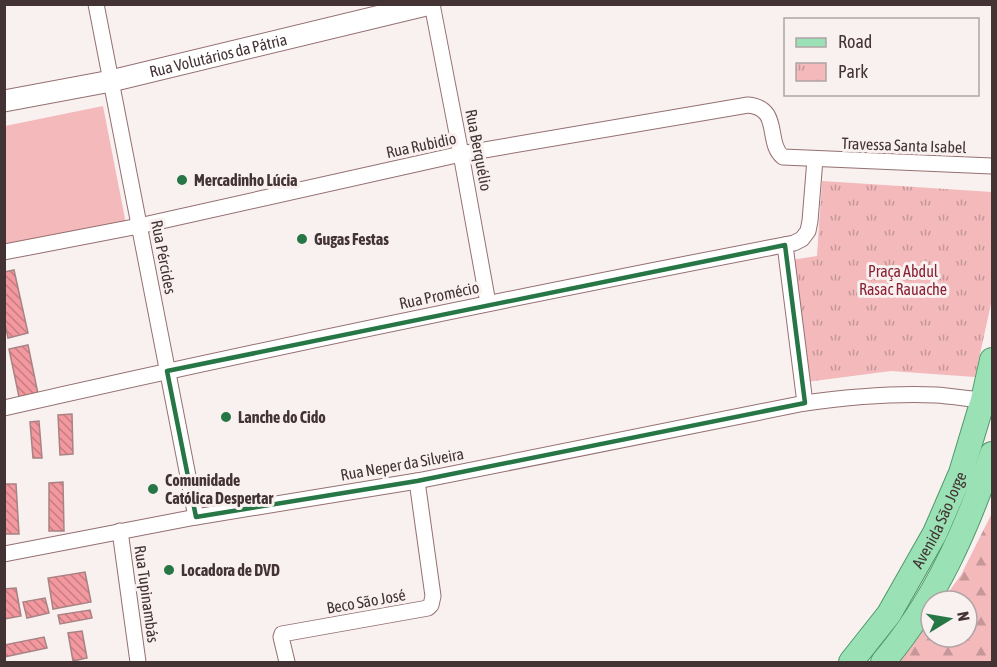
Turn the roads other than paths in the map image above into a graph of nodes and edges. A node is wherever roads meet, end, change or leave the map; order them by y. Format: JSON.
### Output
{"nodes":[{"id":1,"x":96,"y":4,"type":"edge"},
{"id":2,"x":431,"y":4,"type":"edge"},
{"id":3,"x":111,"y":81,"type":"junction"},
{"id":4,"x":4,"y":101,"type":"edge"},
{"id":5,"x":461,"y":154,"type":"junction"},
{"id":6,"x":815,"y":159,"type":"junction"},
{"id":7,"x":993,"y":166,"type":"edge"},
{"id":8,"x":139,"y":226,"type":"junction"},
{"id":9,"x":785,"y":245,"type":"junction"},
{"id":10,"x":4,"y":252,"type":"edge"},
{"id":11,"x":488,"y":303,"type":"junction"},
{"id":12,"x":993,"y":360,"type":"edge"},
{"id":13,"x":167,"y":371,"type":"junction"},
{"id":14,"x":983,"y":400,"type":"junction"},
{"id":15,"x":805,"y":403,"type":"junction"},
{"id":16,"x":4,"y":408,"type":"edge"},
{"id":17,"x":993,"y":454,"type":"edge"},
{"id":18,"x":417,"y":481,"type":"junction"},
{"id":19,"x":196,"y":517,"type":"junction"},
{"id":20,"x":120,"y":531,"type":"junction"},
{"id":21,"x":4,"y":554,"type":"edge"},
{"id":22,"x":138,"y":663,"type":"edge"},
{"id":23,"x":287,"y":663,"type":"edge"},
{"id":24,"x":851,"y":663,"type":"edge"},
{"id":25,"x":883,"y":663,"type":"edge"}],
"edges":[{"from":1,"to":3,"type":"street","name":"Rua Pércides"},
{"from":2,"to":3,"type":"street","name":"Rua Volutários da Pátria"},
{"from":2,"to":5,"type":"street","name":"Rua Berquélio"},
{"from":3,"to":4,"type":"street","name":"Rua Volutários da Pátria"},
{"from":3,"to":8,"type":"street","name":"Rua Pércides"},
{"from":5,"to":6,"type":"street","name":"Rua Rubidio"},
{"from":5,"to":8,"type":"street","name":"Rua Rubidio"},
{"from":5,"to":11,"type":"street","name":"Rua Berquélio"},
{"from":6,"to":7,"type":"street","name":"Travessa Santa Isabel"},
{"from":6,"to":9,"type":"street","name":"Rua Promécio"},
{"from":8,"to":10,"type":"street","name":"Rua Rubidio"},
{"from":8,"to":13,"type":"street","name":"Rua Pércides"},
{"from":9,"to":11,"type":"street","name":"Rua Promécio"},
{"from":9,"to":15,"type":"street"},
{"from":11,"to":13,"type":"street","name":"Rua Promécio"},
{"from":12,"to":14,"type":"main road","name":"Avenida São Jorge"},
{"from":13,"to":16,"type":"street","name":"Rua Promécio"},
{"from":13,"to":19,"type":"street","name":"Rua Pércides"},
{"from":14,"to":15,"type":"street","name":"Rua Neper da Silveira"},
{"from":14,"to":24,"type":"main road","name":"Avenida São Jorge"},
{"from":15,"to":18,"type":"street","name":"Rua Neper da Silveira"},
{"from":17,"to":25,"type":"main road","name":"Avenida São Jorge"},
{"from":18,"to":19,"type":"street","name":"Rua Neper da Silveira"},
{"from":18,"to":23,"type":"street","name":"Beco São José"},
{"from":19,"to":20,"type":"street","name":"Rua Neper da Silveira"},
{"from":20,"to":21,"type":"street","name":"Rua Neper da Silveira"},
{"from":20,"to":22,"type":"street","name":"Rua Tupinambás"}]}
